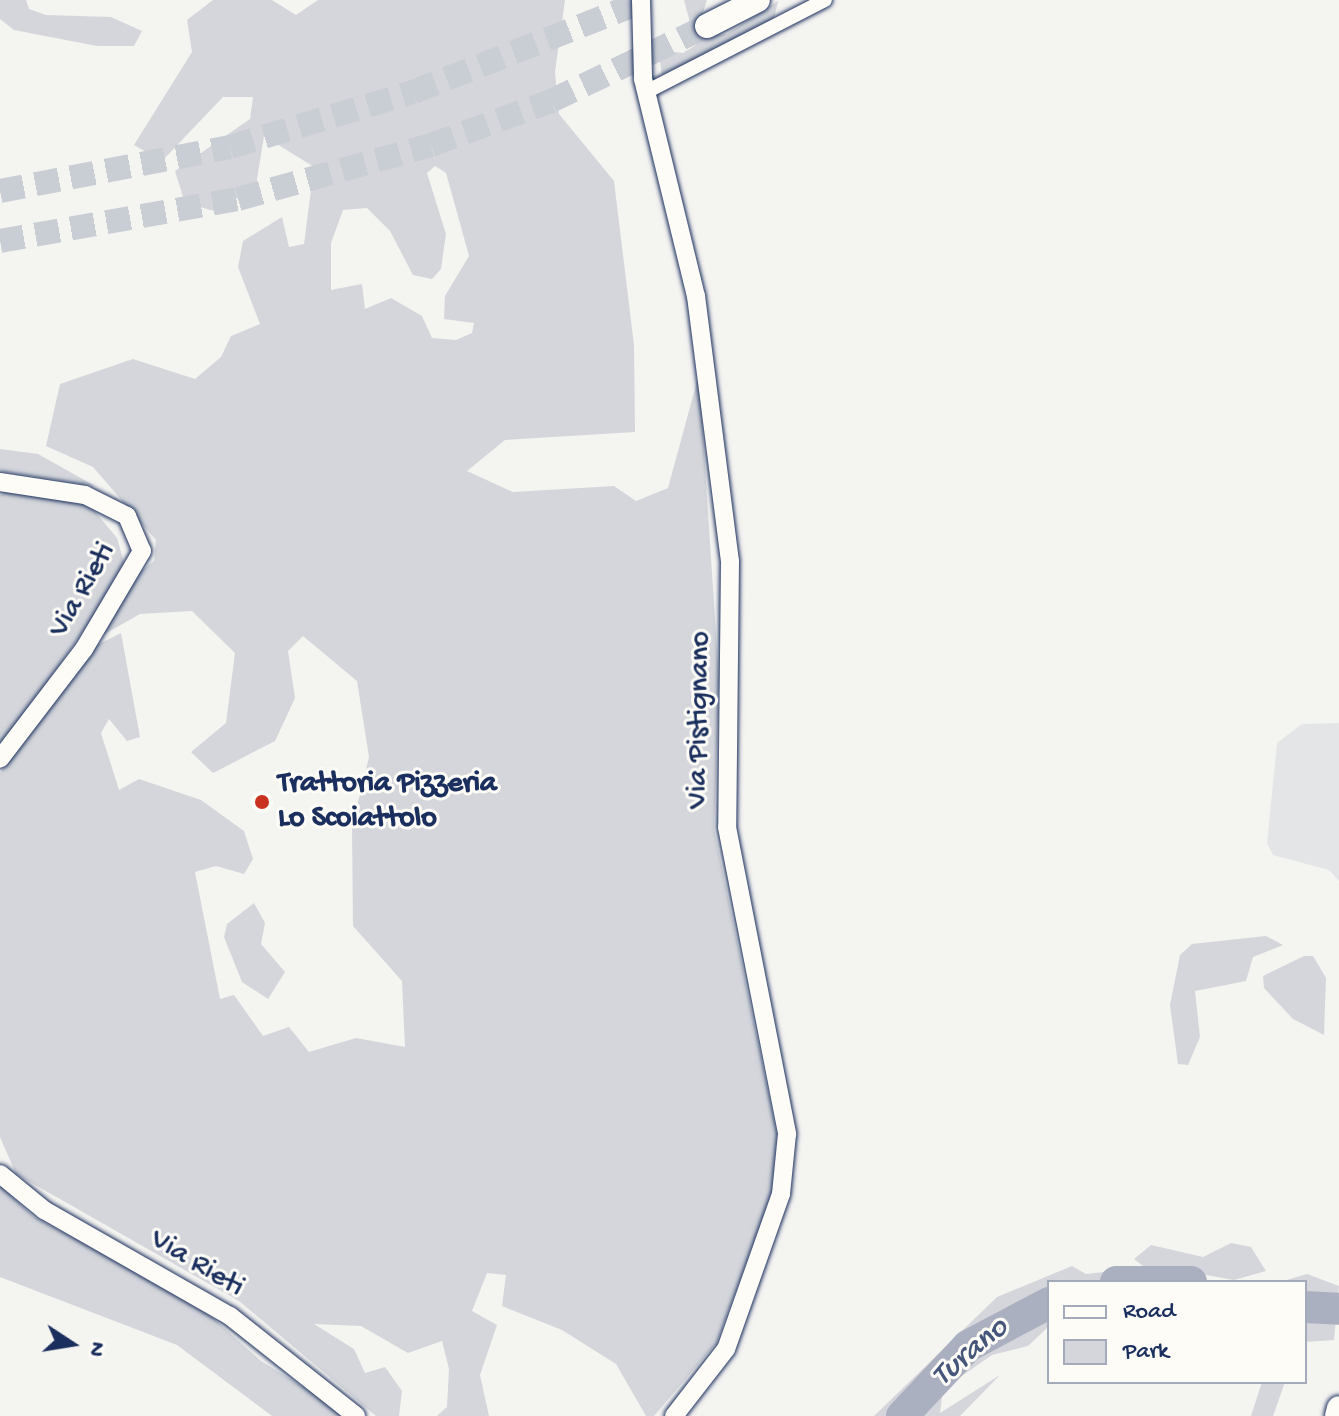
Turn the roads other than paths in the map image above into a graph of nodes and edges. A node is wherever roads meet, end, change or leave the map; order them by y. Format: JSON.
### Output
{"nodes":[{"id":1,"x":641,"y":0,"type":"edge"},
{"id":2,"x":758,"y":0,"type":"edge"},
{"id":3,"x":825,"y":0,"type":"edge"},
{"id":4,"x":707,"y":26,"type":"tunnel mouth"},
{"id":5,"x":646,"y":92,"type":"junction"},
{"id":6,"x":0,"y":482,"type":"edge"},
{"id":7,"x":0,"y":759,"type":"edge"},
{"id":8,"x":0,"y":1174,"type":"edge"},
{"id":9,"x":1339,"y":1408,"type":"edge"},
{"id":10,"x":356,"y":1416,"type":"edge"},
{"id":11,"x":674,"y":1416,"type":"edge"},
{"id":12,"x":1337,"y":1416,"type":"edge"}],
"edges":[{"from":1,"to":5,"type":"street","name":"Via Pistignano"},
{"from":2,"to":4,"type":"highway"},
{"from":3,"to":5,"type":"street"},
{"from":5,"to":11,"type":"street","name":"Via Pistignano"},
{"from":6,"to":7,"type":"street","name":"Via Rieti"},
{"from":8,"to":10,"type":"street","name":"Via Rieti"},
{"from":9,"to":12,"type":"highway"}]}
